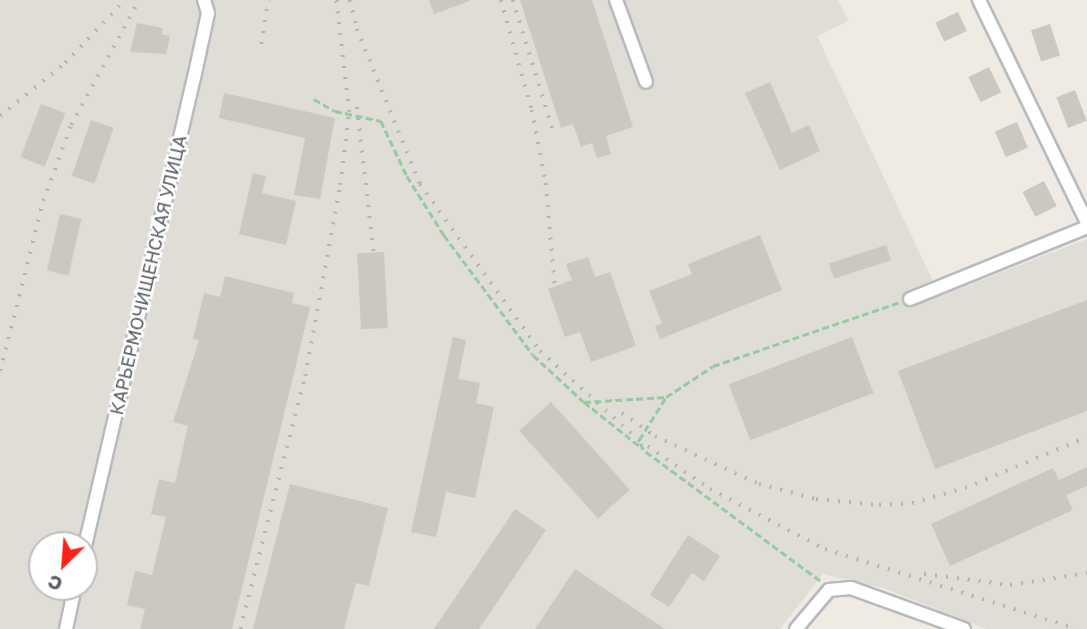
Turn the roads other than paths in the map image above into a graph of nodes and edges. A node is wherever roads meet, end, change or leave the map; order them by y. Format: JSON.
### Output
{"nodes":[{"id":1,"x":204,"y":0,"type":"edge"},
{"id":2,"x":616,"y":0,"type":"edge"},
{"id":3,"x":979,"y":0,"type":"edge"},
{"id":4,"x":646,"y":82,"type":"dead end"},
{"id":5,"x":1087,"y":224,"type":"edge"},
{"id":6,"x":910,"y":299,"type":"road end"},
{"id":7,"x":88,"y":531,"type":"edge"},
{"id":8,"x":72,"y":601,"type":"edge"},
{"id":9,"x":66,"y":629,"type":"edge"},
{"id":10,"x":796,"y":629,"type":"edge"},
{"id":11,"x":964,"y":629,"type":"edge"}],
"edges":[{"from":1,"to":7,"type":"street","name":"КАРЬЕРМОЧИЩЕНСКАЯ УЛИЦА"},
{"from":2,"to":4,"type":"street"},
{"from":3,"to":5,"type":"street"},
{"from":5,"to":6,"type":"street"},
{"from":8,"to":9,"type":"street"},
{"from":10,"to":11,"type":"street"}]}
